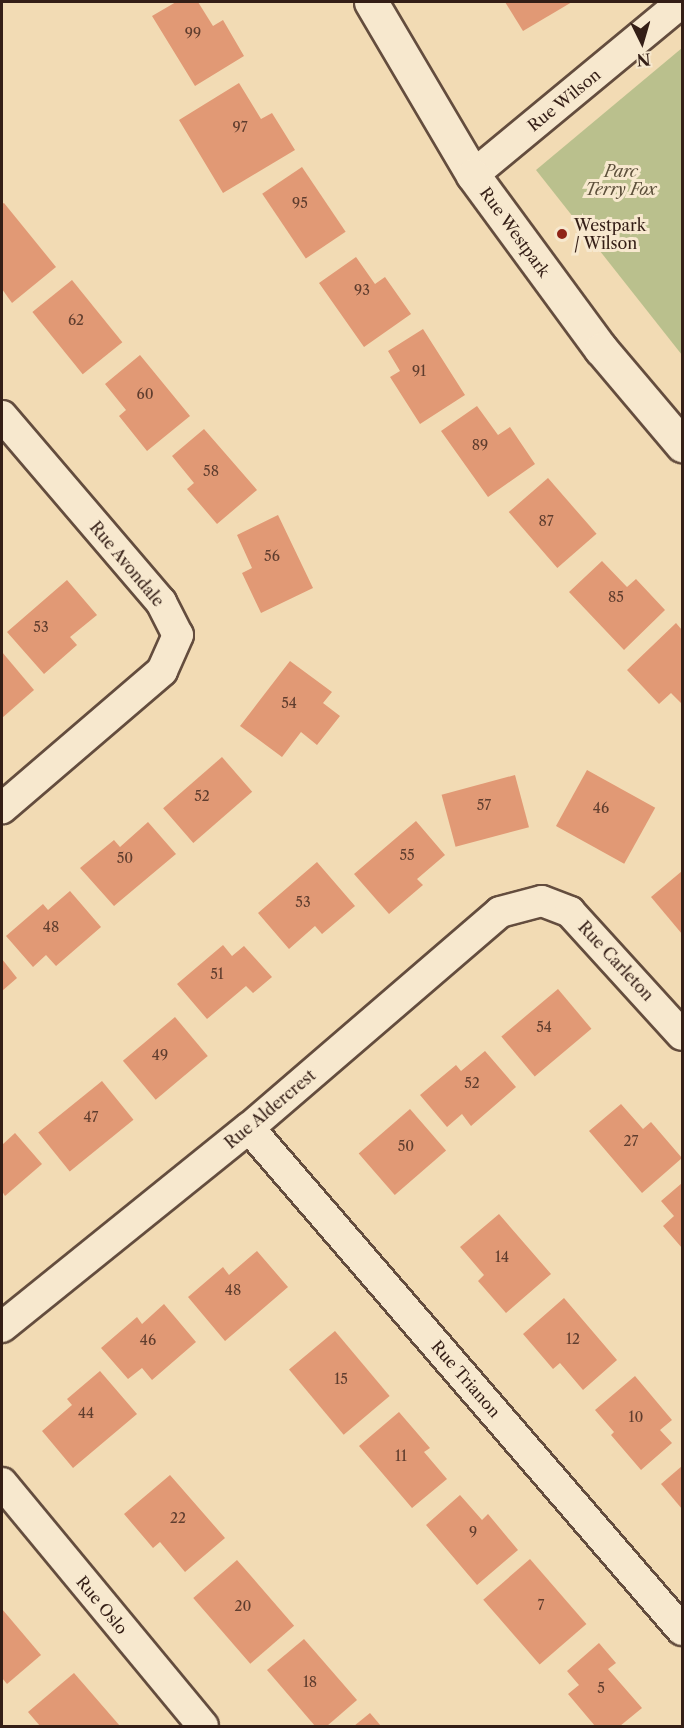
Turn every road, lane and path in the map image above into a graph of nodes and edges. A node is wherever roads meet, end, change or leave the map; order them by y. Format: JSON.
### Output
{"nodes":[{"id":1,"x":371,"y":2,"type":"edge"},
{"id":2,"x":682,"y":2,"type":"edge"},
{"id":3,"x":473,"y":174,"type":"junction"},
{"id":4,"x":2,"y":416,"type":"edge"},
{"id":5,"x":682,"y":445,"type":"edge"},
{"id":6,"x":2,"y":808,"type":"edge"},
{"id":7,"x":542,"y":900,"type":"joint"},
{"id":8,"x":682,"y":1035,"type":"edge"},
{"id":9,"x":249,"y":1128,"type":"junction"},
{"id":10,"x":2,"y":1327,"type":"edge"},
{"id":11,"x":2,"y":1483,"type":"edge"},
{"id":12,"x":682,"y":1630,"type":"edge"},
{"id":13,"x":203,"y":1726,"type":"edge"}],
"edges":[{"from":1,"to":3,"type":"street","name":"Rue Westpark"},
{"from":2,"to":3,"type":"street","name":"Rue Wilson"},
{"from":3,"to":5,"type":"street","name":"Rue Westpark"},
{"from":4,"to":6,"type":"street","name":"Rue Avondale"},
{"from":7,"to":8,"type":"street","name":"Rue Carleton"},
{"from":7,"to":9,"type":"street","name":"Rue Aldercrest"},
{"from":9,"to":10,"type":"street","name":"Rue Aldercrest"},
{"from":9,"to":12,"type":"street","name":"Rue Trianon"},
{"from":11,"to":13,"type":"street","name":"Rue Oslo"}]}
